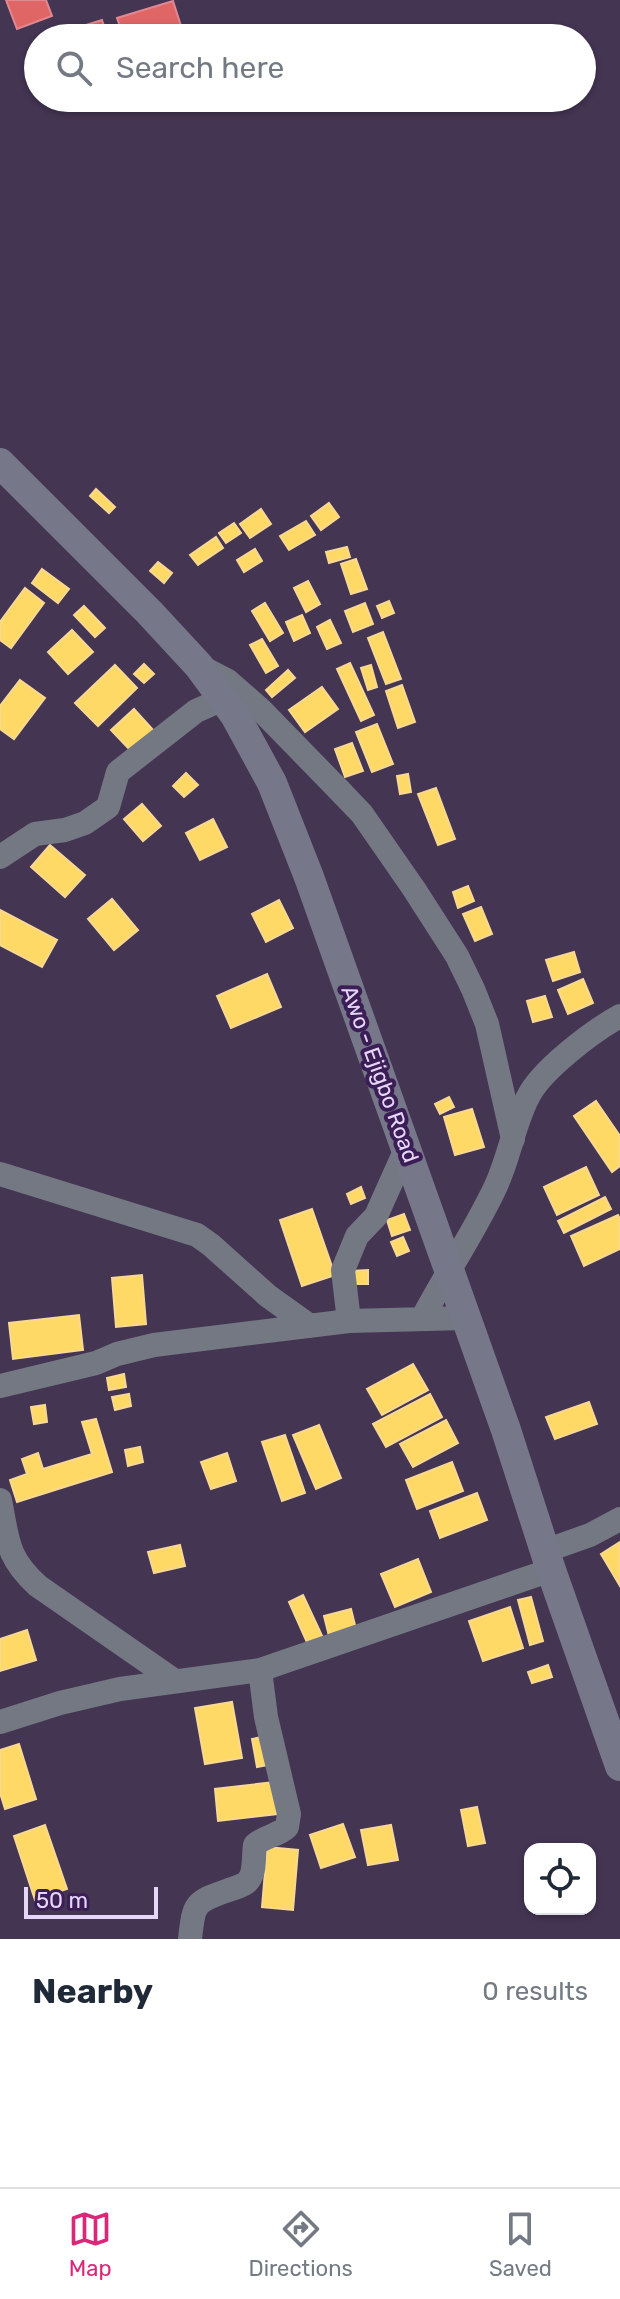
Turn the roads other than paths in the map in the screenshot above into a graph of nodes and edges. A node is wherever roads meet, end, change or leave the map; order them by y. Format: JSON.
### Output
{"nodes":[{"id":1,"x":1,"y":468,"type":"edge"},
{"id":2,"x":199,"y":666,"type":"junction"},
{"id":3,"x":223,"y":699,"type":"junction"},
{"id":4,"x":0,"y":857,"type":"edge"},
{"id":5,"x":620,"y":1016,"type":"edge"},
{"id":6,"x":513,"y":1139,"type":"junction"},
{"id":7,"x":406,"y":1149,"type":"junction"},
{"id":8,"x":0,"y":1174,"type":"edge"},
{"id":9,"x":448,"y":1270,"type":"junction"},
{"id":10,"x":466,"y":1318,"type":"junction"},
{"id":11,"x":422,"y":1319,"type":"junction"},
{"id":12,"x":349,"y":1321,"type":"junction"},
{"id":13,"x":310,"y":1326,"type":"junction"},
{"id":14,"x":0,"y":1386,"type":"edge"},
{"id":15,"x":0,"y":1500,"type":"edge"},
{"id":16,"x":620,"y":1519,"type":"edge"},
{"id":17,"x":548,"y":1560,"type":"junction"},
{"id":18,"x":260,"y":1670,"type":"junction"},
{"id":19,"x":175,"y":1681,"type":"junction"},
{"id":20,"x":0,"y":1722,"type":"edge"},
{"id":21,"x":620,"y":1766,"type":"edge"},
{"id":22,"x":190,"y":1939,"type":"edge"}],
"edges":[{"from":1,"to":2,"type":"main road","name":"Awo - Ejigbo Road"},
{"from":2,"to":3,"type":"main road","name":"Awo - Ejigbo Road"},
{"from":2,"to":6,"type":"street"},
{"from":3,"to":4,"type":"street"},
{"from":3,"to":7,"type":"main road","name":"Awo - Ejigbo Road"},
{"from":5,"to":6,"type":"street"},
{"from":6,"to":9,"type":"street"},
{"from":7,"to":9,"type":"main road","name":"Awo - Ejigbo Road"},
{"from":7,"to":12,"type":"street"},
{"from":8,"to":13,"type":"street"},
{"from":9,"to":10,"type":"main road","name":"Awo - Ejigbo Road"},
{"from":9,"to":11,"type":"street"},
{"from":10,"to":11,"type":"street"},
{"from":10,"to":17,"type":"main road","name":"Awo - Ejigbo Road"},
{"from":11,"to":12,"type":"street"},
{"from":12,"to":13,"type":"street"},
{"from":13,"to":14,"type":"street"},
{"from":15,"to":19,"type":"street"},
{"from":16,"to":17,"type":"street"},
{"from":17,"to":18,"type":"street"},
{"from":17,"to":21,"type":"main road","name":"Awo - Ejigbo Road"},
{"from":18,"to":19,"type":"street"},
{"from":18,"to":22,"type":"street"},
{"from":19,"to":20,"type":"street"}]}
